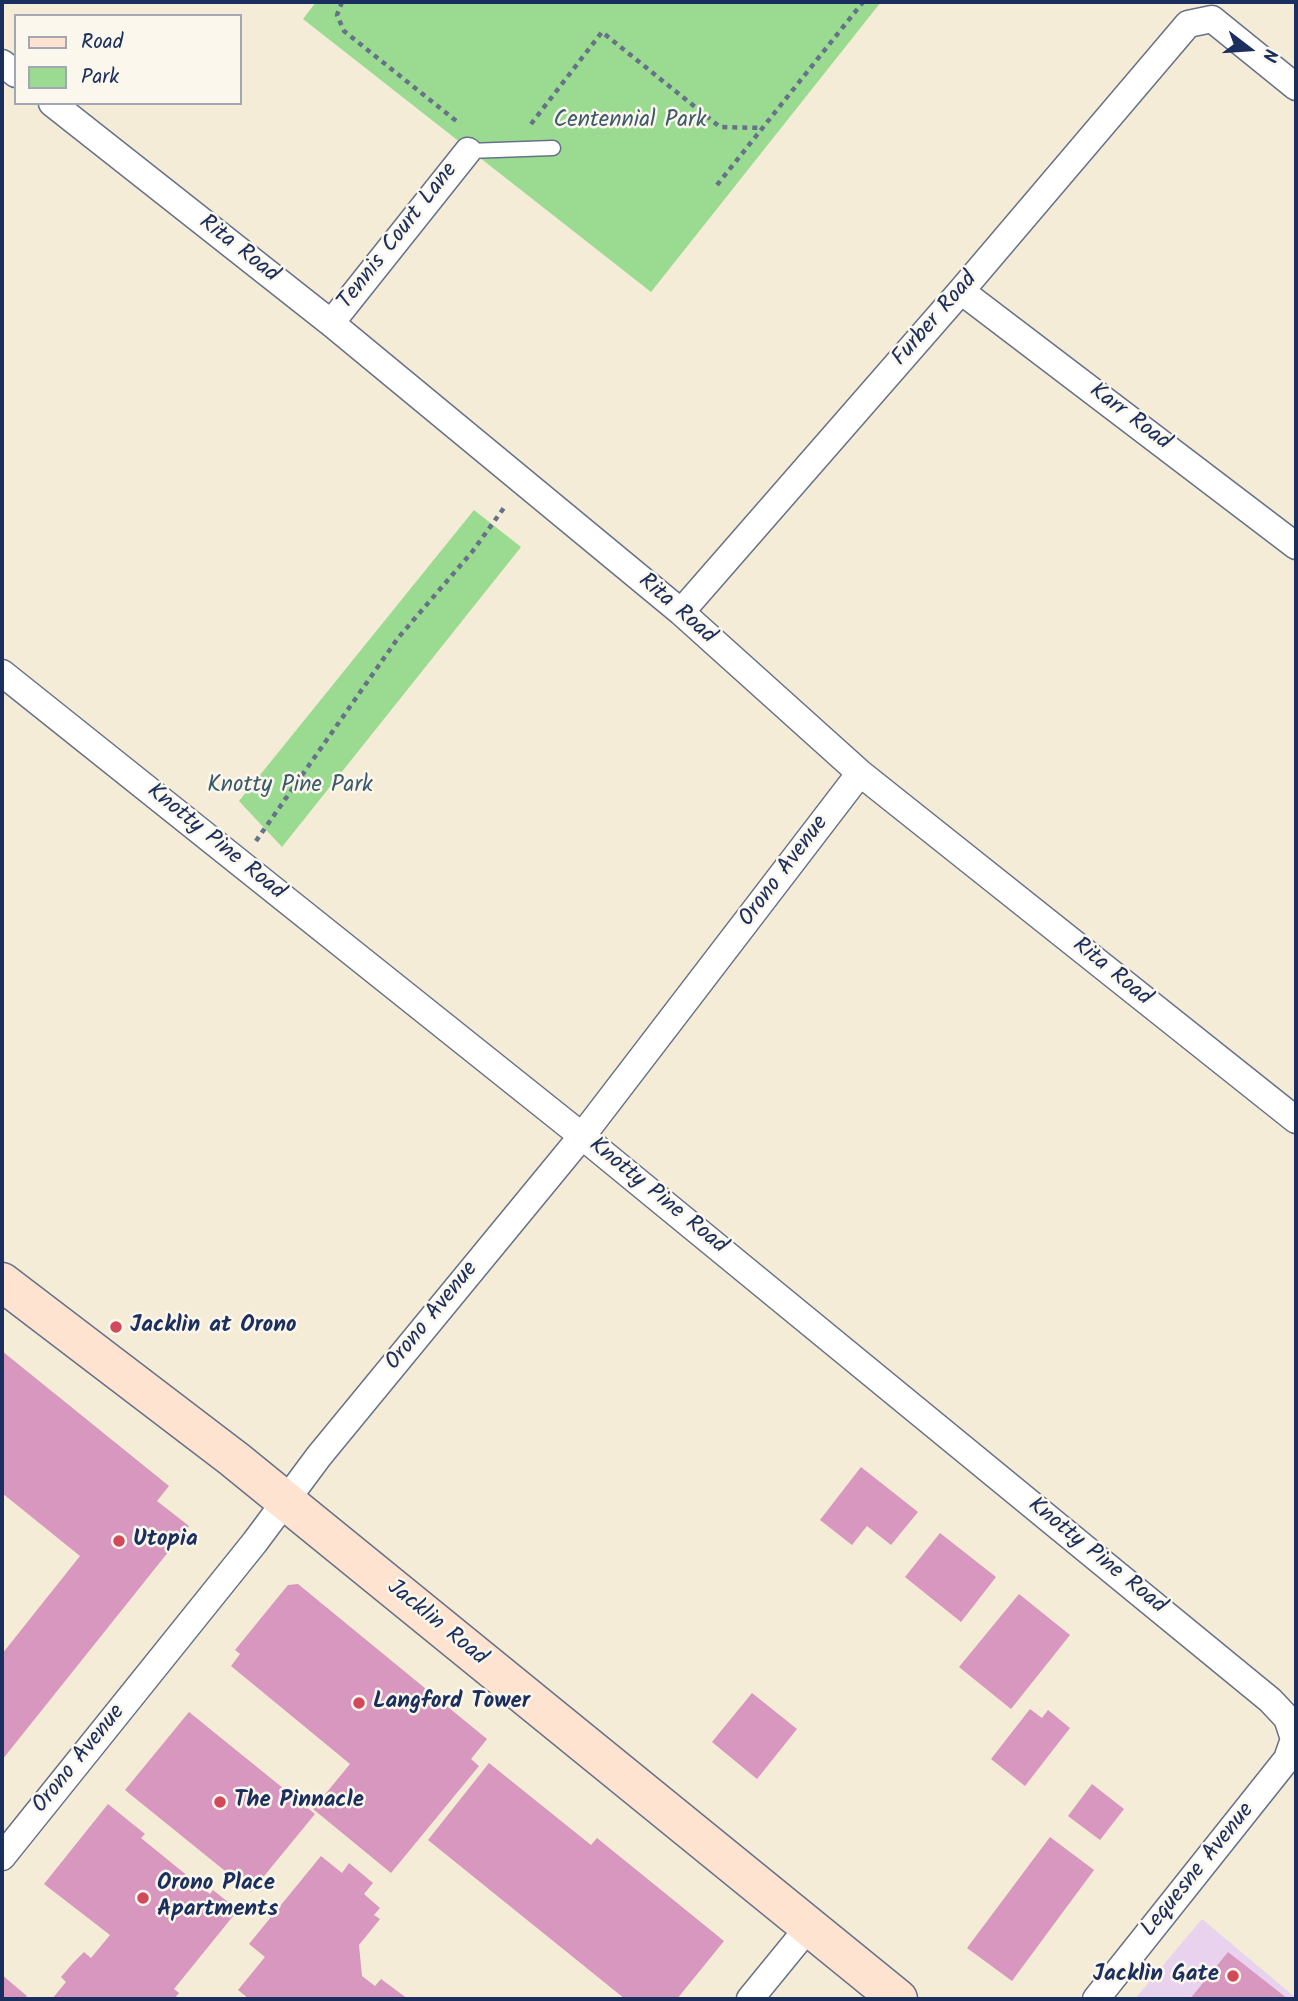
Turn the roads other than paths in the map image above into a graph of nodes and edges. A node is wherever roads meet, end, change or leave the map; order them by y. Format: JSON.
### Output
{"nodes":[{"id":1,"x":1296,"y":87,"type":"edge"},
{"id":2,"x":55,"y":105,"type":"edge"},
{"id":3,"x":553,"y":148,"type":"dead end"},
{"id":4,"x":468,"y":151,"type":"joint"},
{"id":5,"x":961,"y":291,"type":"junction"},
{"id":6,"x":331,"y":323,"type":"junction"},
{"id":7,"x":1296,"y":546,"type":"edge"},
{"id":8,"x":681,"y":612,"type":"junction"},
{"id":9,"x":2,"y":673,"type":"edge"},
{"id":10,"x":860,"y":773,"type":"junction"},
{"id":11,"x":1296,"y":1120,"type":"edge"},
{"id":12,"x":582,"y":1136,"type":"junction"},
{"id":13,"x":2,"y":1282,"type":"edge"},
{"id":14,"x":285,"y":1501,"type":"junction"},
{"id":15,"x":1294,"y":1739,"type":"joint"},
{"id":16,"x":2,"y":1857,"type":"edge"},
{"id":17,"x":808,"y":1928,"type":"junction"},
{"id":18,"x":750,"y":1999,"type":"edge"},
{"id":19,"x":898,"y":1999,"type":"edge"},
{"id":20,"x":1096,"y":1999,"type":"edge"}],
"edges":[{"from":1,"to":5,"type":"street","name":"Furber Road"},
{"from":2,"to":6,"type":"street","name":"Rita Road"},
{"from":3,"to":4,"type":"lane"},
{"from":4,"to":6,"type":"street","name":"Tennis Court Lane"},
{"from":5,"to":7,"type":"street","name":"Karr Road"},
{"from":5,"to":8,"type":"street","name":"Furber Road"},
{"from":6,"to":8,"type":"street","name":"Rita Road"},
{"from":8,"to":10,"type":"street","name":"Rita Road"},
{"from":9,"to":12,"type":"street","name":"Knotty Pine Road"},
{"from":10,"to":11,"type":"street","name":"Rita Road"},
{"from":10,"to":12,"type":"street","name":"Orono Avenue"},
{"from":12,"to":14,"type":"street","name":"Orono Avenue"},
{"from":12,"to":15,"type":"street","name":"Knotty Pine Road"},
{"from":13,"to":14,"type":"main road","name":"Jacklin Road"},
{"from":14,"to":16,"type":"street","name":"Orono Avenue"},
{"from":14,"to":17,"type":"main road","name":"Jacklin Road"},
{"from":15,"to":20,"type":"street","name":"Lequesne Avenue"},
{"from":17,"to":18,"type":"street"},
{"from":17,"to":19,"type":"main road","name":"Jacklin Road"}]}
